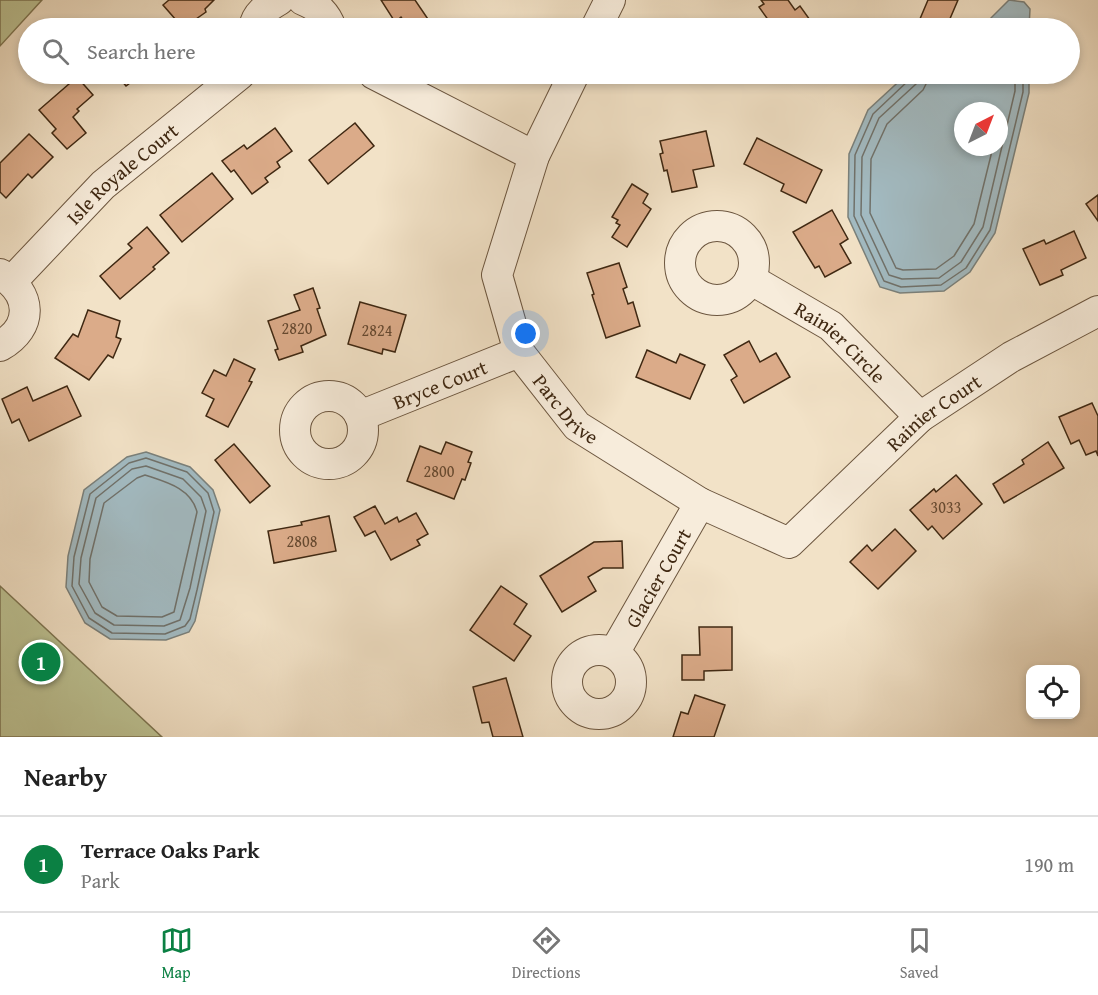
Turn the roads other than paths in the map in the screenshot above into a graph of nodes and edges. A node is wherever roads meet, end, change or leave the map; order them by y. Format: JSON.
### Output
{"nodes":[{"id":1,"x":279,"y":0,"type":"edge"},
{"id":2,"x":303,"y":0,"type":"edge"},
{"id":3,"x":610,"y":0,"type":"edge"},
{"id":4,"x":258,"y":18,"type":"edge"},
{"id":5,"x":327,"y":18,"type":"edge"},
{"id":6,"x":601,"y":18,"type":"edge"},
{"id":7,"x":228,"y":84,"type":"edge"},
{"id":8,"x":394,"y":84,"type":"edge"},
{"id":9,"x":569,"y":84,"type":"edge"},
{"id":10,"x":534,"y":156,"type":"junction"},
{"id":11,"x":6,"y":277,"type":"edge"},
{"id":12,"x":750,"y":279,"type":"dead end"},
{"id":13,"x":1098,"y":311,"type":"edge"},
{"id":14,"x":0,"y":346,"type":"edge"},
{"id":15,"x":519,"y":352,"type":"junction"},
{"id":16,"x":360,"y":416,"type":"dead end"},
{"id":17,"x":920,"y":417,"type":"junction"},
{"id":18,"x":700,"y":503,"type":"junction"},
{"id":19,"x":789,"y":543,"type":"joint"},
{"id":20,"x":614,"y":653,"type":"dead end"}],
"edges":[{"from":1,"to":4,"type":"street"},
{"from":2,"to":5,"type":"street"},
{"from":3,"to":6,"type":"street"},
{"from":7,"to":11,"type":"street","name":"Isle Royale Court"},
{"from":8,"to":10,"type":"street"},
{"from":9,"to":10,"type":"street","name":"Parc Drive"},
{"from":10,"to":15,"type":"street","name":"Parc Drive"},
{"from":11,"to":14,"type":"street","name":"Isle Royale Court"},
{"from":12,"to":17,"type":"street","name":"Rainier Circle"},
{"from":13,"to":17,"type":"street","name":"Rainier Court"},
{"from":15,"to":16,"type":"street","name":"Bryce Court"},
{"from":15,"to":18,"type":"street","name":"Parc Drive"},
{"from":17,"to":19,"type":"street","name":"Rainier Court"},
{"from":18,"to":19,"type":"street","name":"Parc Drive"},
{"from":18,"to":20,"type":"street","name":"Glacier Court"}]}
